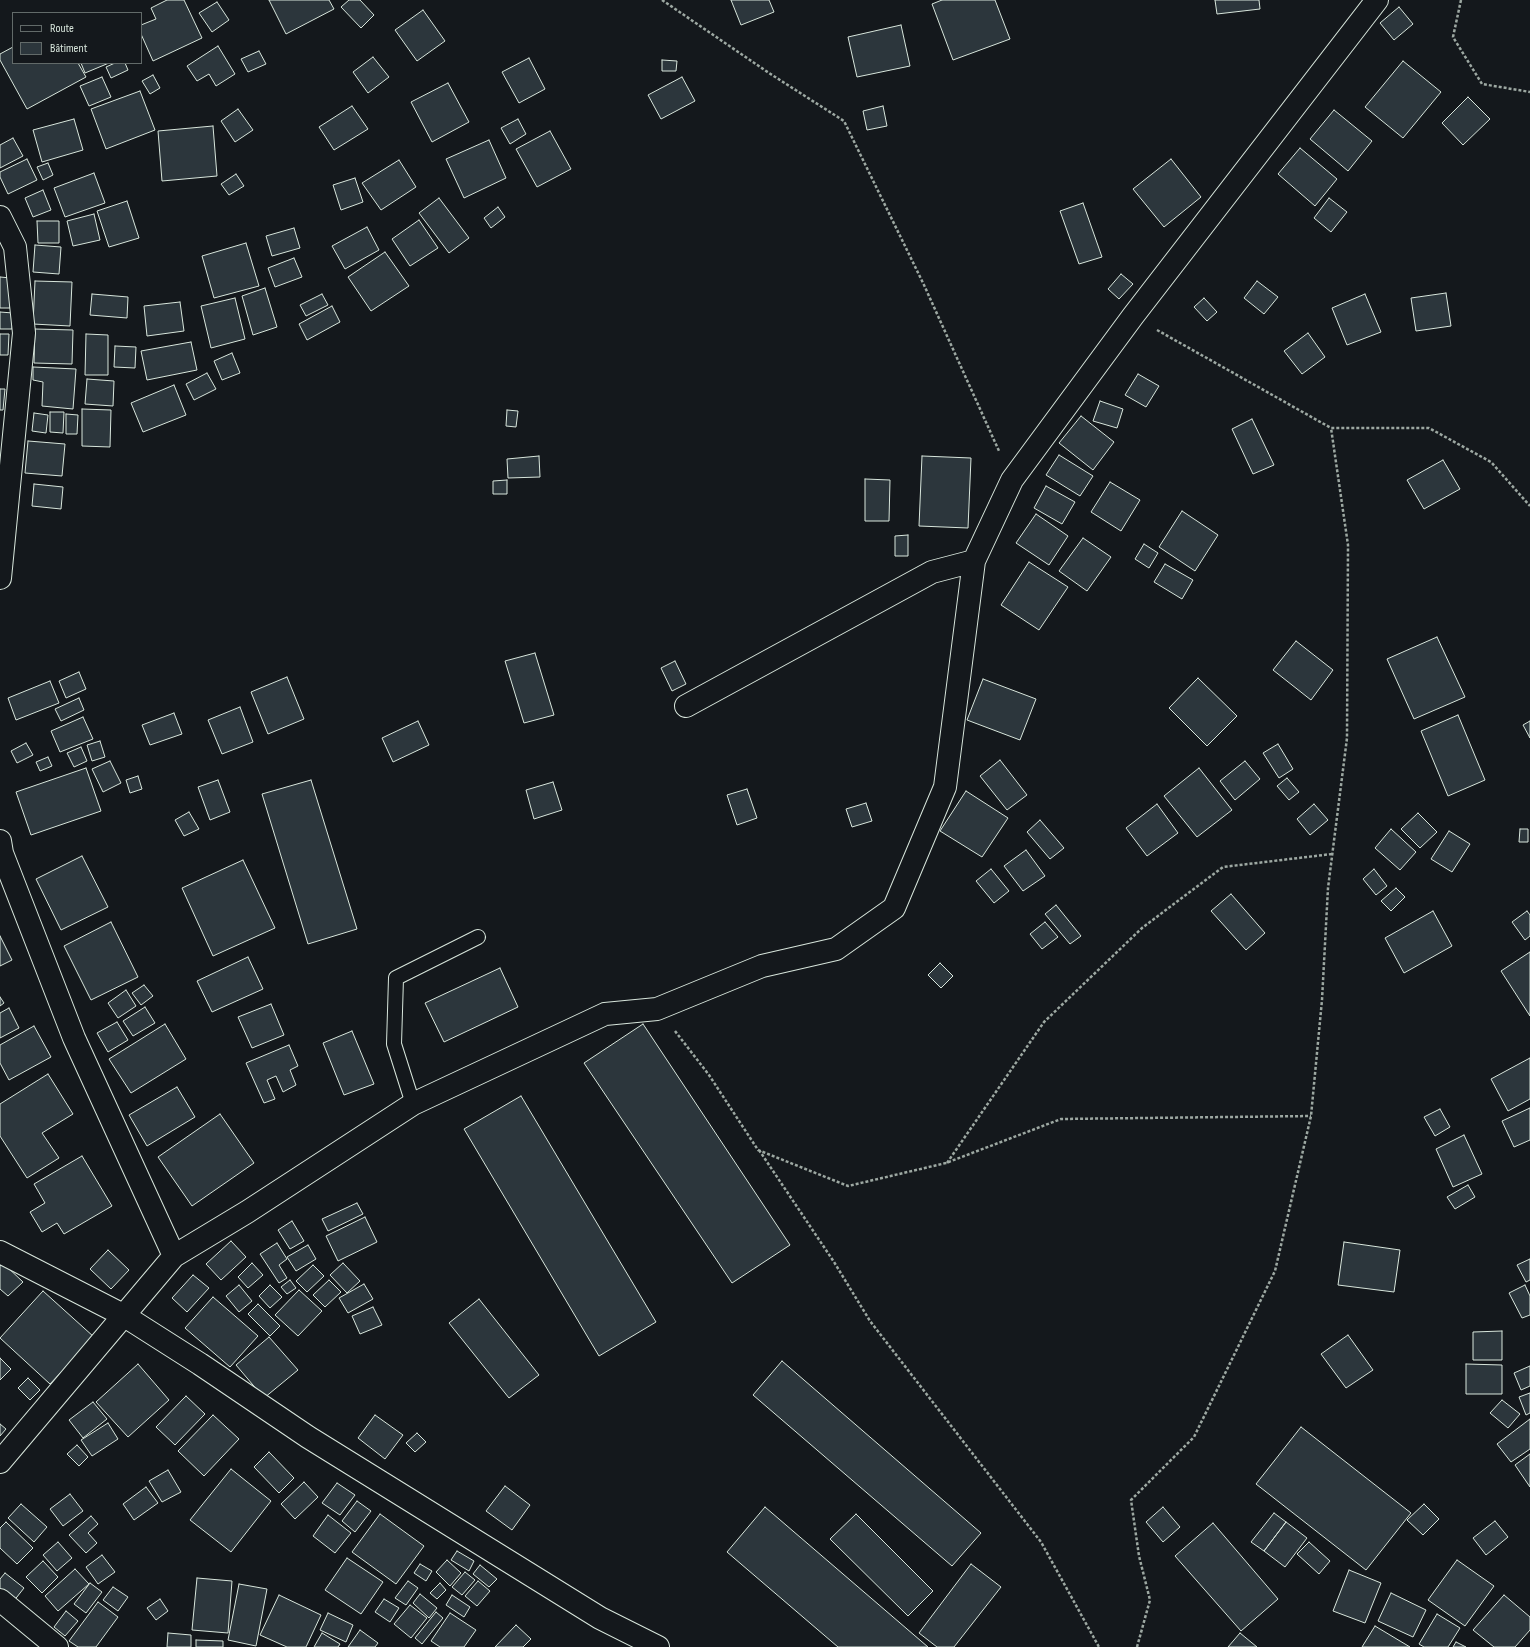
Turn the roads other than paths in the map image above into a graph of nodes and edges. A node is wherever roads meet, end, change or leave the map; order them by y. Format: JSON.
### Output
{"nodes":[{"id":1,"x":1378,"y":0,"type":"edge"},
{"id":2,"x":0,"y":217,"type":"edge"},
{"id":3,"x":974,"y":561,"type":"junction"},
{"id":4,"x":0,"y":578,"type":"edge"},
{"id":5,"x":686,"y":706,"type":"dead end"},
{"id":6,"x":0,"y":842,"type":"edge"},
{"id":7,"x":478,"y":937,"type":"dead end"},
{"id":8,"x":413,"y":1104,"type":"junction"},
{"id":9,"x":0,"y":1252,"type":"edge"},
{"id":10,"x":174,"y":1256,"type":"junction"},
{"id":11,"x":123,"y":1315,"type":"junction"},
{"id":12,"x":0,"y":1462,"type":"edge"},
{"id":13,"x":0,"y":1600,"type":"edge"},
{"id":14,"x":57,"y":1647,"type":"edge"},
{"id":15,"x":658,"y":1647,"type":"edge"}],
"edges":[{"from":1,"to":3,"type":"street"},
{"from":2,"to":4,"type":"street"},
{"from":3,"to":5,"type":"street"},
{"from":3,"to":8,"type":"street"},
{"from":6,"to":10,"type":"street"},
{"from":7,"to":8,"type":"lane"},
{"from":8,"to":10,"type":"street"},
{"from":9,"to":11,"type":"street"},
{"from":10,"to":11,"type":"street"},
{"from":11,"to":12,"type":"street"},
{"from":11,"to":15,"type":"street"},
{"from":13,"to":14,"type":"street"}]}
